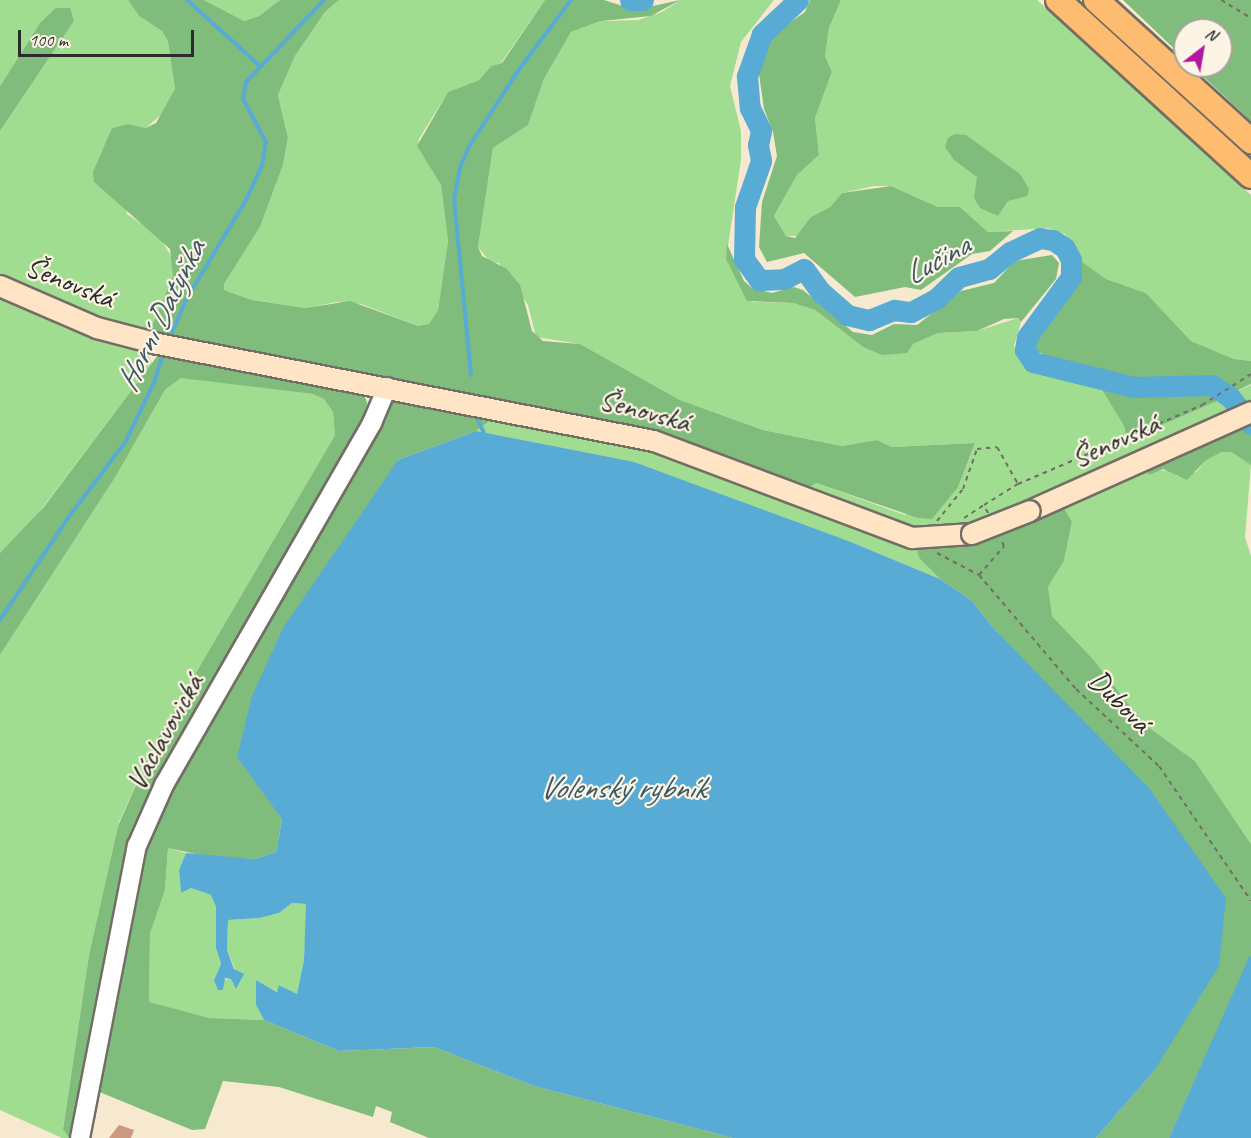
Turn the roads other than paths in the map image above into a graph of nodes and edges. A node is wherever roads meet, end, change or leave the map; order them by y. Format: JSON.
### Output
{"nodes":[{"id":1,"x":1058,"y":0,"type":"edge"},
{"id":2,"x":1096,"y":0,"type":"edge"},
{"id":3,"x":1251,"y":141,"type":"edge"},
{"id":4,"x":1251,"y":176,"type":"edge"},
{"id":5,"x":0,"y":286,"type":"edge"},
{"id":6,"x":387,"y":387,"type":"junction"},
{"id":7,"x":1251,"y":412,"type":"edge"},
{"id":8,"x":80,"y":1138,"type":"edge"}],
"edges":[{"from":1,"to":4,"type":"highway"},
{"from":2,"to":3,"type":"highway"},
{"from":5,"to":6,"type":"main road","name":"Šenovská"},
{"from":6,"to":7,"type":"main road","name":"Šenovská","bridge":true},
{"from":6,"to":8,"type":"street","name":"Václavovická"}]}
